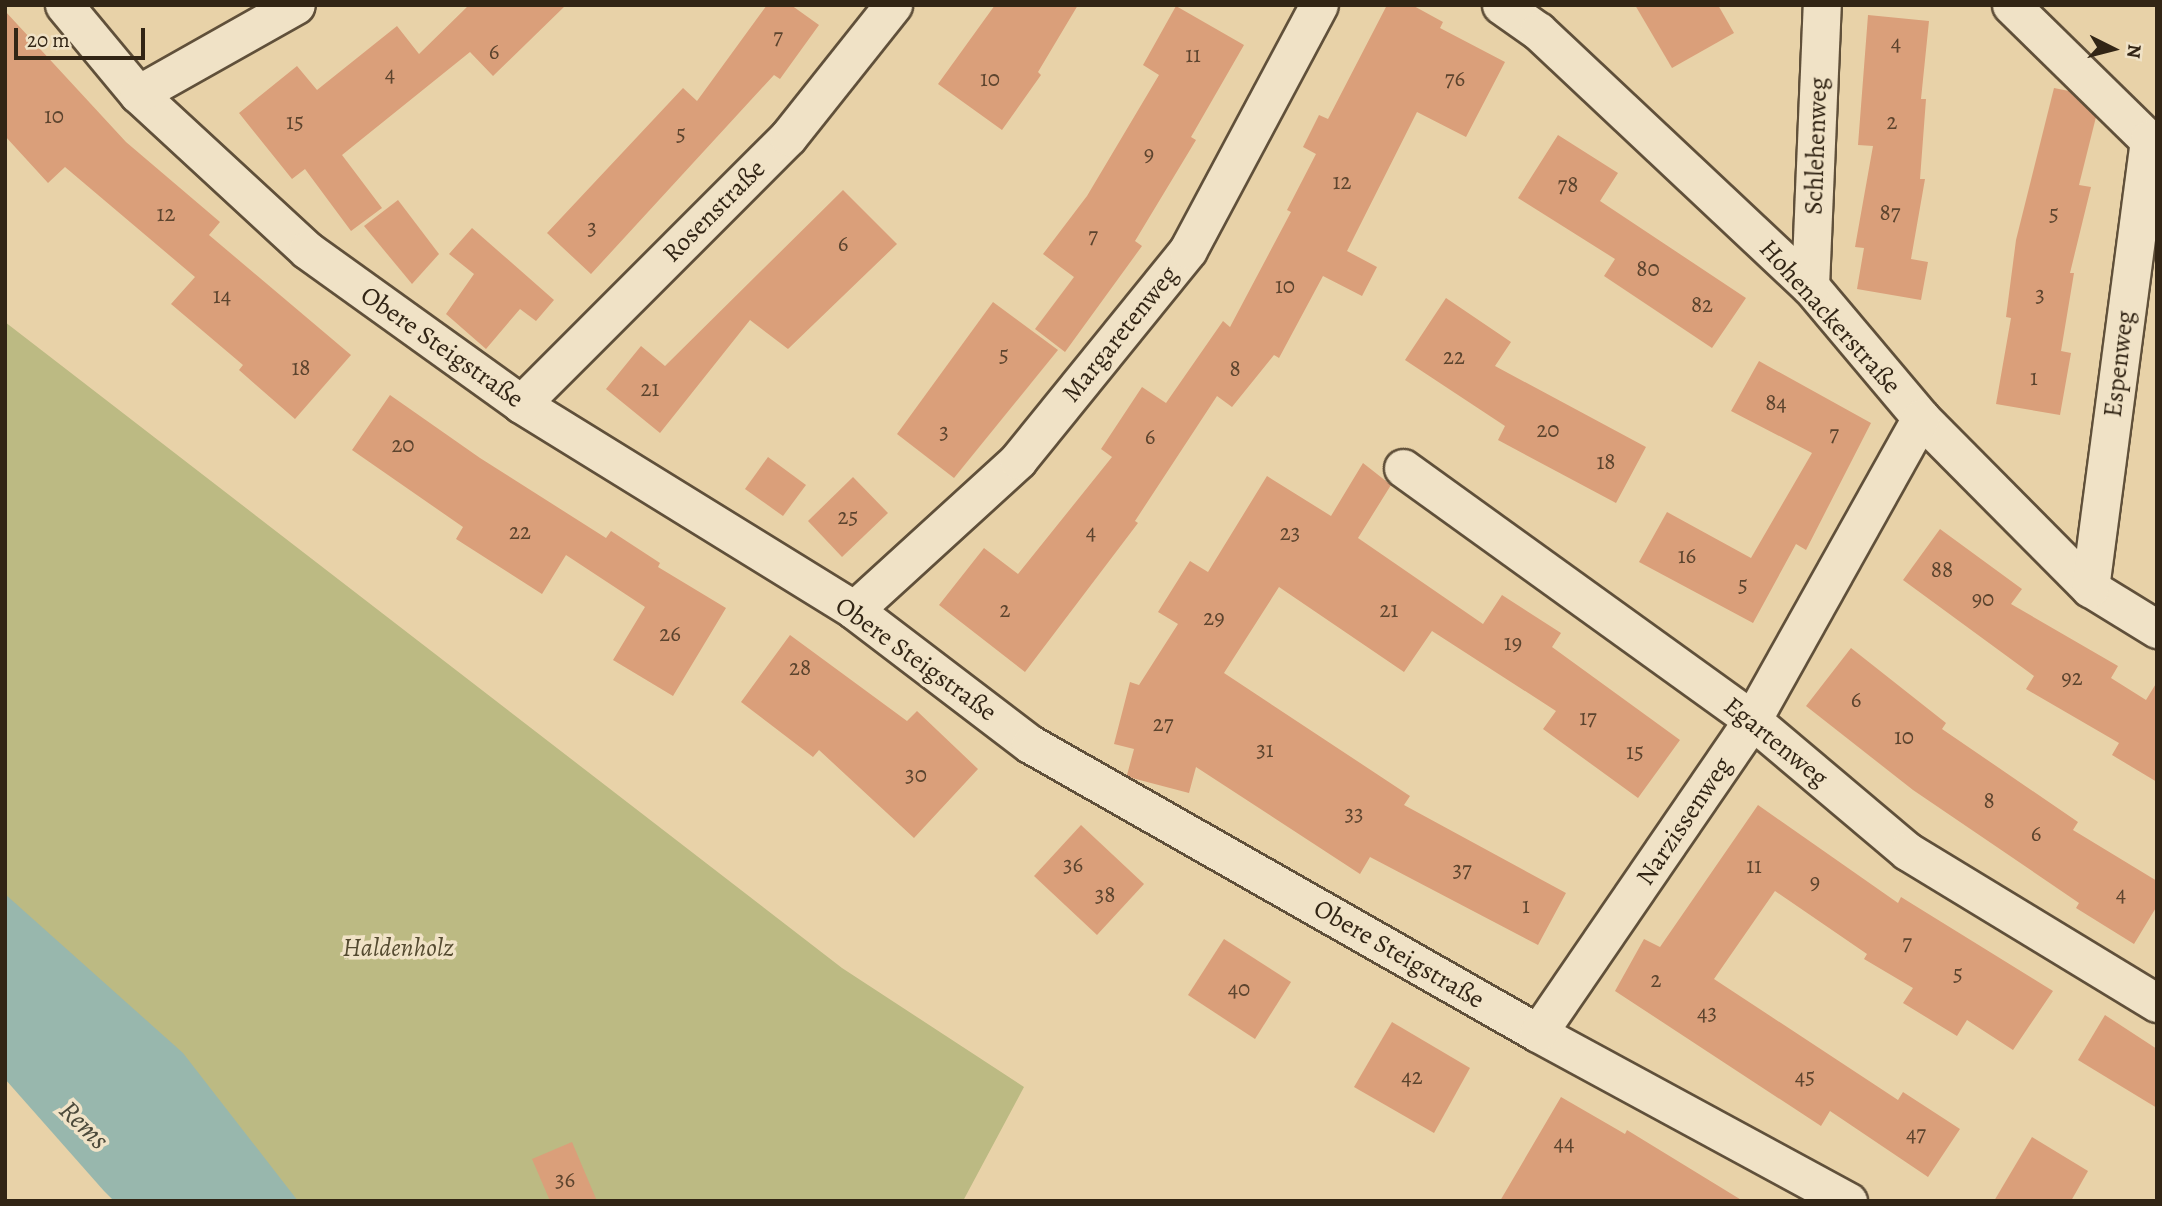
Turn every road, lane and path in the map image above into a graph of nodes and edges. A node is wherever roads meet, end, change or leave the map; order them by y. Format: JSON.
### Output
{"nodes":[{"id":1,"x":64,"y":5,"type":"edge"},
{"id":2,"x":296,"y":5,"type":"edge"},
{"id":3,"x":893,"y":5,"type":"edge"},
{"id":4,"x":1318,"y":5,"type":"edge"},
{"id":5,"x":1501,"y":5,"type":"edge"},
{"id":6,"x":1822,"y":5,"type":"edge"},
{"id":7,"x":2011,"y":5,"type":"edge"},
{"id":8,"x":138,"y":94,"type":"junction"},
{"id":9,"x":2153,"y":144,"type":"edge"},
{"id":10,"x":1810,"y":286,"type":"junction"},
{"id":11,"x":521,"y":404,"type":"junction"},
{"id":12,"x":1921,"y":418,"type":"junction"},
{"id":13,"x":1403,"y":468,"type":"dead end"},
{"id":14,"x":2090,"y":589,"type":"junction"},
{"id":15,"x":854,"y":610,"type":"junction"},
{"id":16,"x":2157,"y":629,"type":"edge"},
{"id":17,"x":1752,"y":720,"type":"junction"},
{"id":18,"x":2157,"y":1003,"type":"edge"},
{"id":19,"x":1538,"y":1033,"type":"junction"},
{"id":20,"x":1848,"y":1201,"type":"edge"}],
"edges":[{"from":1,"to":8,"type":"street","name":"Obere Steigstraße"},
{"from":2,"to":8,"type":"street"},
{"from":3,"to":11,"type":"street","name":"Rosenstraße"},
{"from":4,"to":15,"type":"street","name":"Margaretenweg"},
{"from":5,"to":10,"type":"street","name":"Hohenackerstraße"},
{"from":6,"to":10,"type":"street","name":"Schlehenweg"},
{"from":7,"to":9,"type":"street"},
{"from":8,"to":11,"type":"street","name":"Obere Steigstraße"},
{"from":9,"to":14,"type":"street","name":"Espenweg"},
{"from":10,"to":12,"type":"street","name":"Hohenackerstraße"},
{"from":11,"to":15,"type":"street","name":"Obere Steigstraße"},
{"from":12,"to":14,"type":"street","name":"Hohenackerstraße"},
{"from":12,"to":17,"type":"street","name":"Narzissenweg"},
{"from":13,"to":17,"type":"street","name":"Egartenweg"},
{"from":14,"to":16,"type":"street","name":"Hohenackerstraße"},
{"from":15,"to":19,"type":"street","name":"Obere Steigstraße"},
{"from":17,"to":18,"type":"street","name":"Egartenweg"},
{"from":17,"to":19,"type":"street","name":"Narzissenweg"},
{"from":19,"to":20,"type":"street","name":"Obere Steigstraße"}]}
